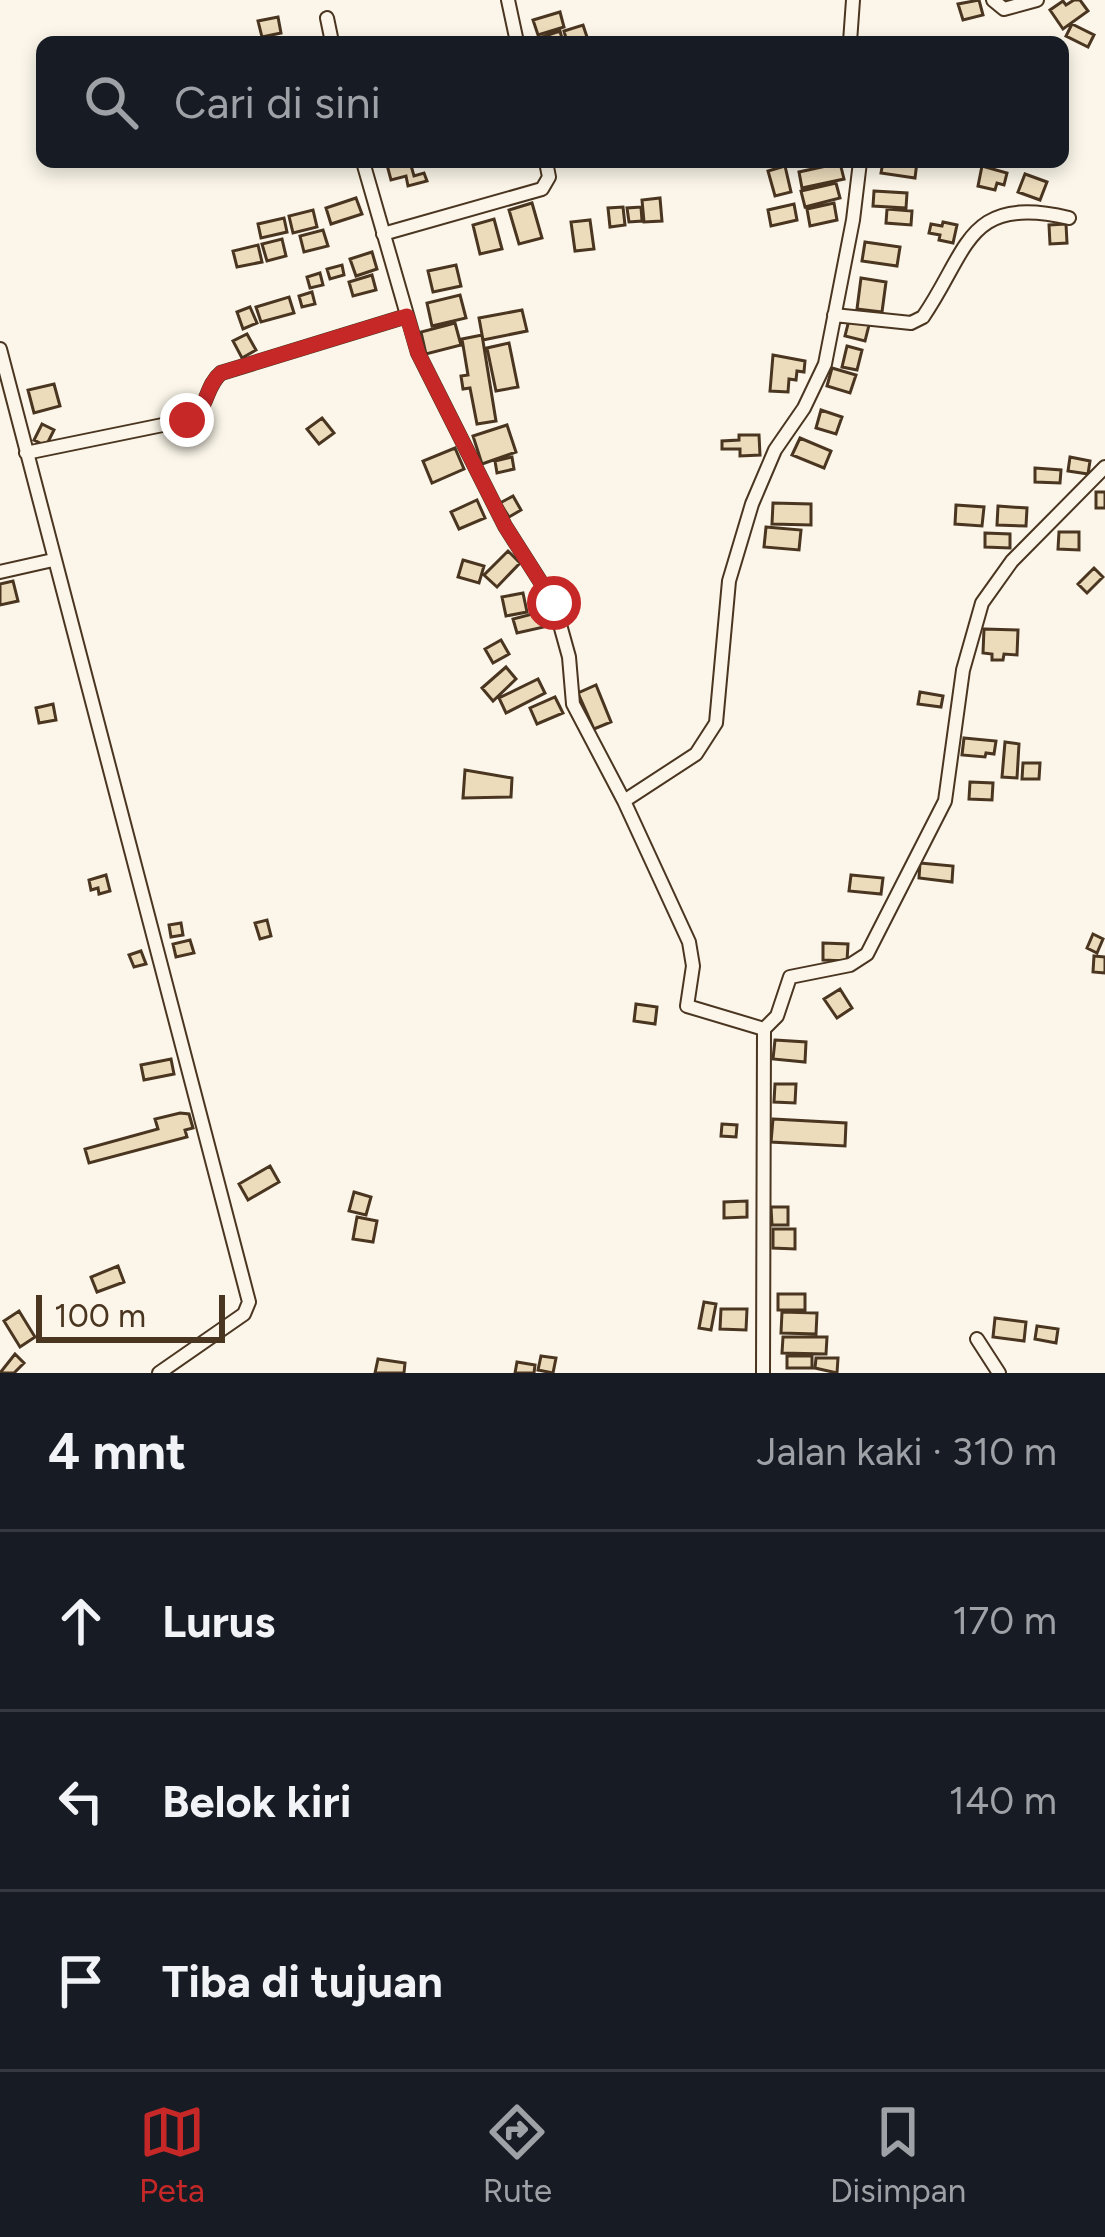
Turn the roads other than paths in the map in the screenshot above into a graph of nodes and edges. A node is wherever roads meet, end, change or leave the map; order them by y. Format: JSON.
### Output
{"nodes":[{"id":1,"x":508,"y":0,"type":"edge"},
{"id":2,"x":853,"y":0,"type":"edge"},
{"id":3,"x":993,"y":0,"type":"edge"},
{"id":4,"x":1037,"y":0,"type":"edge"},
{"id":5,"x":327,"y":18,"type":"dead end"},
{"id":6,"x":331,"y":36,"type":"edge"},
{"id":7,"x":517,"y":36,"type":"edge"},
{"id":8,"x":850,"y":36,"type":"edge"},
{"id":9,"x":365,"y":168,"type":"edge"},
{"id":10,"x":547,"y":168,"type":"edge"},
{"id":11,"x":859,"y":168,"type":"edge"},
{"id":12,"x":1069,"y":218,"type":"dead end"},
{"id":13,"x":383,"y":234,"type":"junction"},
{"id":14,"x":834,"y":315,"type":"junction"},
{"id":15,"x":407,"y":316,"type":"junction"},
{"id":16,"x":0,"y":350,"type":"edge"},
{"id":17,"x":26,"y":453,"type":"junction"},
{"id":18,"x":1105,"y":467,"type":"edge"},
{"id":19,"x":53,"y":560,"type":"junction"},
{"id":20,"x":0,"y":572,"type":"edge"},
{"id":21,"x":624,"y":801,"type":"junction"},
{"id":22,"x":764,"y":1029,"type":"junction"},
{"id":23,"x":977,"y":1339,"type":"dead end"},
{"id":24,"x":159,"y":1373,"type":"edge"},
{"id":25,"x":764,"y":1373,"type":"edge"},
{"id":26,"x":999,"y":1373,"type":"edge"}],
"edges":[{"from":1,"to":7,"type":"street"},
{"from":2,"to":8,"type":"street"},
{"from":3,"to":4,"type":"street"},
{"from":5,"to":6,"type":"street"},
{"from":9,"to":13,"type":"street"},
{"from":10,"to":13,"type":"street"},
{"from":11,"to":14,"type":"street"},
{"from":12,"to":14,"type":"street"},
{"from":13,"to":15,"type":"street"},
{"from":14,"to":21,"type":"street"},
{"from":15,"to":17,"type":"street"},
{"from":15,"to":21,"type":"street"},
{"from":16,"to":17,"type":"street"},
{"from":17,"to":19,"type":"street"},
{"from":18,"to":22,"type":"street"},
{"from":19,"to":20,"type":"street"},
{"from":19,"to":24,"type":"street"},
{"from":21,"to":22,"type":"street"},
{"from":22,"to":25,"type":"street"},
{"from":23,"to":26,"type":"street"}]}
